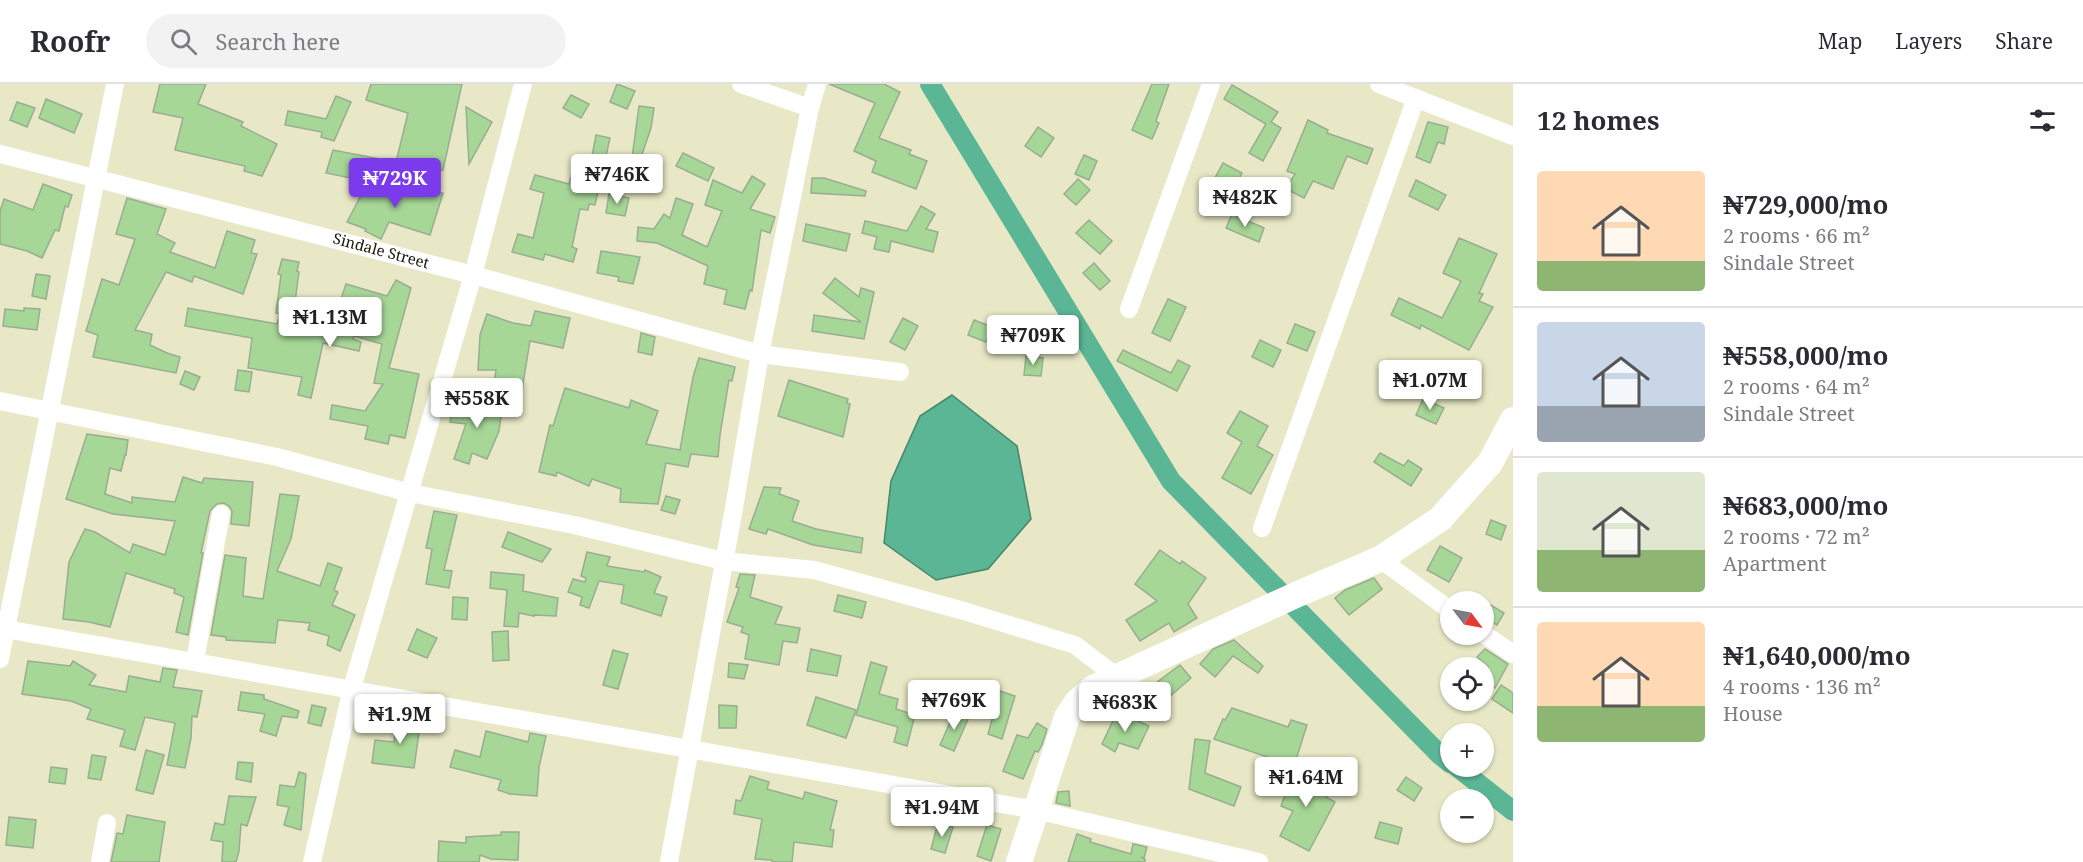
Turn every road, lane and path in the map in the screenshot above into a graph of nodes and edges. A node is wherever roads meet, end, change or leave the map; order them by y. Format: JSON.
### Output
{"nodes":[{"id":1,"x":115,"y":84,"type":"edge"},
{"id":2,"x":523,"y":84,"type":"edge"},
{"id":3,"x":741,"y":84,"type":"edge"},
{"id":4,"x":817,"y":84,"type":"edge"},
{"id":5,"x":1211,"y":84,"type":"edge"},
{"id":6,"x":1379,"y":84,"type":"edge"},
{"id":7,"x":1416,"y":98,"type":"junction"},
{"id":8,"x":810,"y":108,"type":"junction"},
{"id":9,"x":1513,"y":136,"type":"edge"},
{"id":10,"x":0,"y":154,"type":"edge"},
{"id":11,"x":96,"y":177,"type":"junction"},
{"id":12,"x":473,"y":275,"type":"junction"},
{"id":13,"x":1129,"y":309,"type":"dead end"},
{"id":14,"x":760,"y":354,"type":"junction"},
{"id":15,"x":900,"y":372,"type":"dead end"},
{"id":16,"x":0,"y":401,"type":"edge"},
{"id":17,"x":49,"y":412,"type":"junction"},
{"id":18,"x":1513,"y":420,"type":"edge"},
{"id":19,"x":410,"y":493,"type":"junction"},
{"id":20,"x":221,"y":514,"type":"dead end"},
{"id":21,"x":1262,"y":528,"type":"dead end"},
{"id":22,"x":1380,"y":559,"type":"junction"},
{"id":23,"x":724,"y":561,"type":"junction"},
{"id":24,"x":1440,"y":603,"type":"edge"},
{"id":25,"x":3,"y":628,"type":"edge"},
{"id":26,"x":1494,"y":641,"type":"edge"},
{"id":27,"x":1513,"y":654,"type":"edge"},
{"id":28,"x":0,"y":659,"type":"edge"},
{"id":29,"x":195,"y":662,"type":"junction"},
{"id":30,"x":1117,"y":677,"type":"junction"},
{"id":31,"x":352,"y":688,"type":"junction"},
{"id":32,"x":689,"y":748,"type":"junction"},
{"id":33,"x":1036,"y":810,"type":"junction"},
{"id":34,"x":107,"y":823,"type":"dead end"},
{"id":35,"x":1208,"y":856,"type":"edge"},
{"id":36,"x":100,"y":862,"type":"edge"},
{"id":37,"x":312,"y":862,"type":"edge"},
{"id":38,"x":669,"y":862,"type":"edge"},
{"id":39,"x":1020,"y":862,"type":"edge"},
{"id":40,"x":1259,"y":862,"type":"edge"}],
"edges":[{"from":1,"to":11,"type":"street"},
{"from":2,"to":12,"type":"street"},
{"from":3,"to":8,"type":"street"},
{"from":4,"to":8,"type":"street"},
{"from":5,"to":13,"type":"street"},
{"from":6,"to":7,"type":"street"},
{"from":7,"to":9,"type":"street"},
{"from":7,"to":21,"type":"street"},
{"from":8,"to":14,"type":"street"},
{"from":10,"to":11,"type":"street","name":"Sindale Street"},
{"from":11,"to":12,"type":"street","name":"Sindale Street"},
{"from":11,"to":17,"type":"street"},
{"from":12,"to":14,"type":"street","name":"Sindale Street"},
{"from":12,"to":19,"type":"street"},
{"from":14,"to":15,"type":"street","name":"Sindale Street"},
{"from":14,"to":23,"type":"street"},
{"from":16,"to":17,"type":"street"},
{"from":17,"to":19,"type":"street"},
{"from":17,"to":25,"type":"street"},
{"from":18,"to":22,"type":"street"},
{"from":19,"to":23,"type":"street"},
{"from":19,"to":31,"type":"street"},
{"from":20,"to":29,"type":"street"},
{"from":22,"to":24,"type":"street"},
{"from":22,"to":30,"type":"street"},
{"from":23,"to":30,"type":"street"},
{"from":23,"to":32,"type":"street"},
{"from":25,"to":28,"type":"street"},
{"from":25,"to":29,"type":"street"},
{"from":26,"to":27,"type":"street"},
{"from":29,"to":31,"type":"street"},
{"from":30,"to":33,"type":"street"},
{"from":31,"to":32,"type":"street"},
{"from":31,"to":37,"type":"street"},
{"from":32,"to":33,"type":"street"},
{"from":32,"to":38,"type":"street"},
{"from":33,"to":35,"type":"street"},
{"from":33,"to":39,"type":"street"},
{"from":34,"to":36,"type":"street"},
{"from":35,"to":40,"type":"street"}]}
